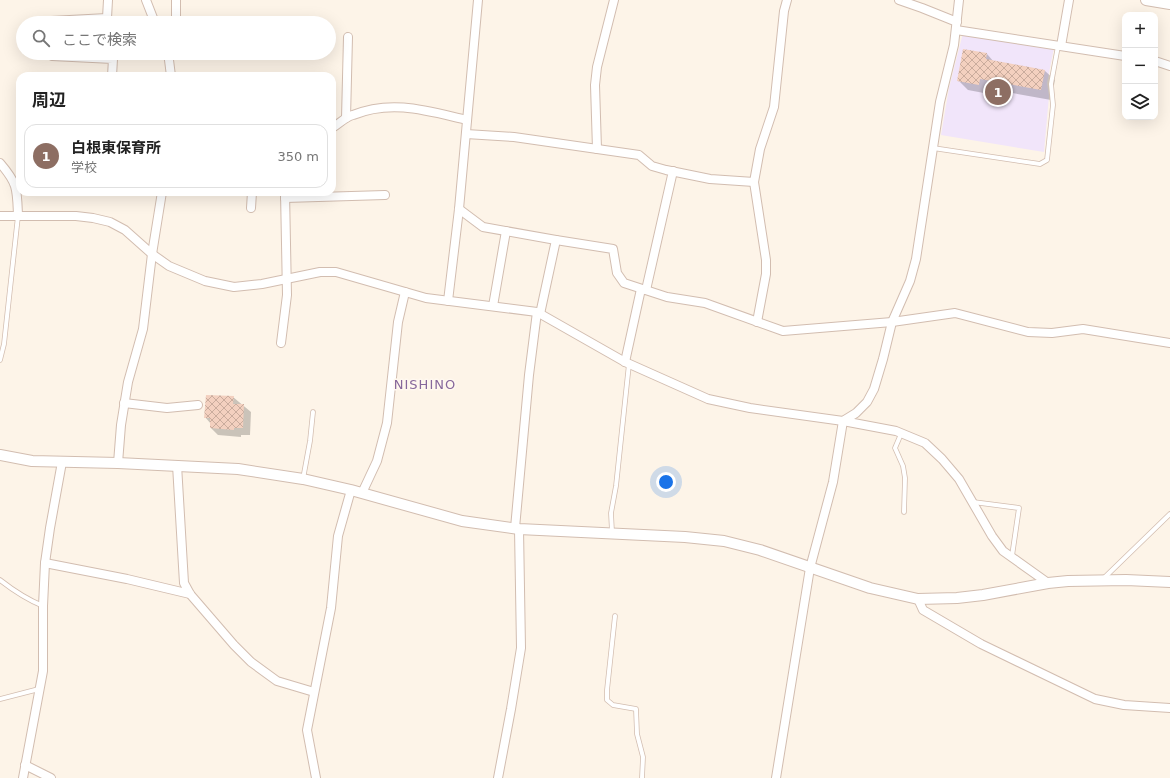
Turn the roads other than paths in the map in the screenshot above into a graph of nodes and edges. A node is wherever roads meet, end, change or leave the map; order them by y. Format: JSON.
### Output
{"nodes":[{"id":1,"x":108,"y":0,"type":"edge"},
{"id":2,"x":146,"y":0,"type":"edge"},
{"id":3,"x":176,"y":0,"type":"edge"},
{"id":4,"x":478,"y":0,"type":"edge"},
{"id":5,"x":614,"y":0,"type":"edge"},
{"id":6,"x":787,"y":0,"type":"edge"},
{"id":7,"x":899,"y":0,"type":"edge"},
{"id":8,"x":959,"y":0,"type":"edge"},
{"id":9,"x":1069,"y":0,"type":"edge"},
{"id":10,"x":1146,"y":0,"type":"edge"},
{"id":11,"x":1170,"y":4,"type":"edge"},
{"id":12,"x":107,"y":16,"type":"edge"},
{"id":13,"x":152,"y":16,"type":"edge"},
{"id":14,"x":176,"y":16,"type":"edge"},
{"id":15,"x":956,"y":26,"type":"junction"},
{"id":16,"x":348,"y":37,"type":"dead end"},
{"id":17,"x":1060,"y":46,"type":"junction"},
{"id":18,"x":1122,"y":56,"type":"edge"},
{"id":19,"x":112,"y":60,"type":"edge"},
{"id":20,"x":169,"y":60,"type":"edge"},
{"id":21,"x":1158,"y":62,"type":"edge"},
{"id":22,"x":1170,"y":66,"type":"edge"},
{"id":23,"x":112,"y":72,"type":"edge"},
{"id":24,"x":171,"y":72,"type":"edge"},
{"id":25,"x":346,"y":118,"type":"junction"},
{"id":26,"x":467,"y":120,"type":"junction"},
{"id":27,"x":336,"y":125,"type":"edge"},
{"id":28,"x":466,"y":134,"type":"junction"},
{"id":29,"x":933,"y":148,"type":"junction"},
{"id":30,"x":597,"y":149,"type":"junction"},
{"id":31,"x":0,"y":163,"type":"edge"},
{"id":32,"x":672,"y":171,"type":"junction"},
{"id":33,"x":754,"y":182,"type":"junction"},
{"id":34,"x":16,"y":189,"type":"edge"},
{"id":35,"x":336,"y":195,"type":"edge"},
{"id":36,"x":385,"y":195,"type":"dead end"},
{"id":37,"x":17,"y":196,"type":"edge"},
{"id":38,"x":161,"y":196,"type":"edge"},
{"id":39,"x":252,"y":196,"type":"edge"},
{"id":40,"x":285,"y":196,"type":"edge"},
{"id":41,"x":251,"y":208,"type":"dead end"},
{"id":42,"x":459,"y":209,"type":"junction"},
{"id":43,"x":0,"y":216,"type":"edge"},
{"id":44,"x":18,"y":216,"type":"junction"},
{"id":45,"x":506,"y":231,"type":"junction"},
{"id":46,"x":556,"y":240,"type":"junction"},
{"id":47,"x":152,"y":254,"type":"junction"},
{"id":48,"x":287,"y":279,"type":"junction"},
{"id":49,"x":644,"y":290,"type":"junction"},
{"id":50,"x":405,"y":292,"type":"junction"},
{"id":51,"x":448,"y":301,"type":"junction"},
{"id":52,"x":493,"y":306,"type":"junction"},
{"id":53,"x":539,"y":313,"type":"junction"},
{"id":54,"x":757,"y":322,"type":"junction"},
{"id":55,"x":892,"y":322,"type":"junction"},
{"id":56,"x":281,"y":343,"type":"dead end"},
{"id":57,"x":1170,"y":343,"type":"edge"},
{"id":58,"x":0,"y":360,"type":"edge"},
{"id":59,"x":627,"y":363,"type":"junction"},
{"id":60,"x":124,"y":404,"type":"junction"},
{"id":61,"x":198,"y":405,"type":"dead end"},
{"id":62,"x":313,"y":412,"type":"dead end"},
{"id":63,"x":843,"y":421,"type":"junction"},
{"id":64,"x":901,"y":434,"type":"junction"},
{"id":65,"x":0,"y":455,"type":"edge"},
{"id":66,"x":62,"y":462,"type":"junction"},
{"id":67,"x":118,"y":462,"type":"junction"},
{"id":68,"x":177,"y":465,"type":"junction"},
{"id":69,"x":303,"y":479,"type":"junction"},
{"id":70,"x":351,"y":490,"type":"junction"},
{"id":71,"x":362,"y":493,"type":"junction"},
{"id":72,"x":972,"y":502,"type":"junction"},
{"id":73,"x":904,"y":512,"type":"dead end"},
{"id":74,"x":1170,"y":514,"type":"edge"},
{"id":75,"x":517,"y":528,"type":"junction"},
{"id":76,"x":612,"y":533,"type":"junction"},
{"id":77,"x":1012,"y":557,"type":"junction"},
{"id":78,"x":45,"y":563,"type":"junction"},
{"id":79,"x":810,"y":568,"type":"junction"},
{"id":80,"x":0,"y":580,"type":"edge"},
{"id":81,"x":1100,"y":581,"type":"junction"},
{"id":82,"x":1170,"y":582,"type":"edge"},
{"id":83,"x":1048,"y":583,"type":"junction"},
{"id":84,"x":190,"y":594,"type":"junction"},
{"id":85,"x":918,"y":599,"type":"junction"},
{"id":86,"x":43,"y":606,"type":"junction"},
{"id":87,"x":614,"y":616,"type":"dead end"},
{"id":88,"x":39,"y":689,"type":"junction"},
{"id":89,"x":314,"y":692,"type":"junction"},
{"id":90,"x":0,"y":699,"type":"edge"},
{"id":91,"x":1170,"y":708,"type":"edge"},
{"id":92,"x":25,"y":765,"type":"junction"},
{"id":93,"x":23,"y":778,"type":"edge"},
{"id":94,"x":51,"y":778,"type":"edge"},
{"id":95,"x":316,"y":778,"type":"edge"},
{"id":96,"x":498,"y":778,"type":"edge"},
{"id":97,"x":642,"y":778,"type":"edge"},
{"id":98,"x":776,"y":778,"type":"edge"}],
"edges":[{"from":1,"to":12,"type":"street"},
{"from":2,"to":13,"type":"street"},
{"from":3,"to":14,"type":"street"},
{"from":4,"to":26,"type":"street"},
{"from":5,"to":30,"type":"street"},
{"from":6,"to":33,"type":"street"},
{"from":7,"to":15,"type":"street"},
{"from":8,"to":15,"type":"street"},
{"from":9,"to":17,"type":"street"},
{"from":10,"to":11,"type":"street"},
{"from":15,"to":17,"type":"street"},
{"from":15,"to":29,"type":"street"},
{"from":16,"to":25,"type":"street"},
{"from":17,"to":18,"type":"street"},
{"from":17,"to":29,"type":"lane"},
{"from":19,"to":23,"type":"street"},
{"from":20,"to":24,"type":"street"},
{"from":21,"to":22,"type":"street"},
{"from":25,"to":26,"type":"street"},
{"from":25,"to":27,"type":"street"},
{"from":26,"to":28,"type":"street"},
{"from":28,"to":30,"type":"street"},
{"from":28,"to":42,"type":"street"},
{"from":29,"to":55,"type":"street"},
{"from":30,"to":32,"type":"street"},
{"from":31,"to":34,"type":"street"},
{"from":32,"to":33,"type":"street"},
{"from":32,"to":49,"type":"street"},
{"from":33,"to":54,"type":"street"},
{"from":35,"to":36,"type":"street"},
{"from":37,"to":44,"type":"street"},
{"from":38,"to":47,"type":"street"},
{"from":39,"to":41,"type":"street"},
{"from":40,"to":48,"type":"street"},
{"from":42,"to":45,"type":"street"},
{"from":42,"to":51,"type":"street"},
{"from":43,"to":44,"type":"street"},
{"from":44,"to":47,"type":"street"},
{"from":44,"to":58,"type":"lane"},
{"from":45,"to":46,"type":"street"},
{"from":45,"to":52,"type":"street"},
{"from":46,"to":49,"type":"street"},
{"from":46,"to":53,"type":"street"},
{"from":47,"to":48,"type":"street"},
{"from":47,"to":60,"type":"street"},
{"from":48,"to":50,"type":"street"},
{"from":48,"to":56,"type":"street"},
{"from":49,"to":54,"type":"street"},
{"from":49,"to":59,"type":"street"},
{"from":50,"to":51,"type":"street"},
{"from":50,"to":71,"type":"street"},
{"from":51,"to":52,"type":"street"},
{"from":52,"to":53,"type":"street"},
{"from":53,"to":59,"type":"street"},
{"from":53,"to":75,"type":"street"},
{"from":54,"to":55,"type":"street"},
{"from":55,"to":57,"type":"street"},
{"from":55,"to":63,"type":"street"},
{"from":59,"to":63,"type":"street"},
{"from":59,"to":76,"type":"lane"},
{"from":60,"to":61,"type":"street"},
{"from":60,"to":67,"type":"street"},
{"from":62,"to":69,"type":"lane"},
{"from":63,"to":64,"type":"street"},
{"from":63,"to":79,"type":"street"},
{"from":64,"to":72,"type":"street"},
{"from":64,"to":73,"type":"lane"},
{"from":65,"to":66,"type":"street"},
{"from":66,"to":67,"type":"street"},
{"from":66,"to":78,"type":"street"},
{"from":67,"to":68,"type":"street"},
{"from":68,"to":69,"type":"street"},
{"from":68,"to":84,"type":"street"},
{"from":69,"to":70,"type":"street"},
{"from":70,"to":71,"type":"street"},
{"from":70,"to":89,"type":"street"},
{"from":71,"to":75,"type":"street"},
{"from":72,"to":77,"type":"street"},
{"from":72,"to":77,"type":"lane"},
{"from":74,"to":81,"type":"lane"},
{"from":75,"to":76,"type":"street"},
{"from":75,"to":96,"type":"street"},
{"from":76,"to":79,"type":"street"},
{"from":77,"to":83,"type":"street"},
{"from":78,"to":84,"type":"street"},
{"from":78,"to":86,"type":"street"},
{"from":79,"to":85,"type":"street"},
{"from":79,"to":98,"type":"street"},
{"from":80,"to":86,"type":"lane"},
{"from":81,"to":82,"type":"street"},
{"from":81,"to":83,"type":"street"},
{"from":83,"to":85,"type":"street"},
{"from":84,"to":89,"type":"street"},
{"from":85,"to":91,"type":"street"},
{"from":86,"to":88,"type":"street"},
{"from":87,"to":97,"type":"lane"},
{"from":88,"to":90,"type":"lane"},
{"from":88,"to":92,"type":"street"},
{"from":89,"to":95,"type":"street"},
{"from":92,"to":93,"type":"street"},
{"from":92,"to":94,"type":"street"}]}
